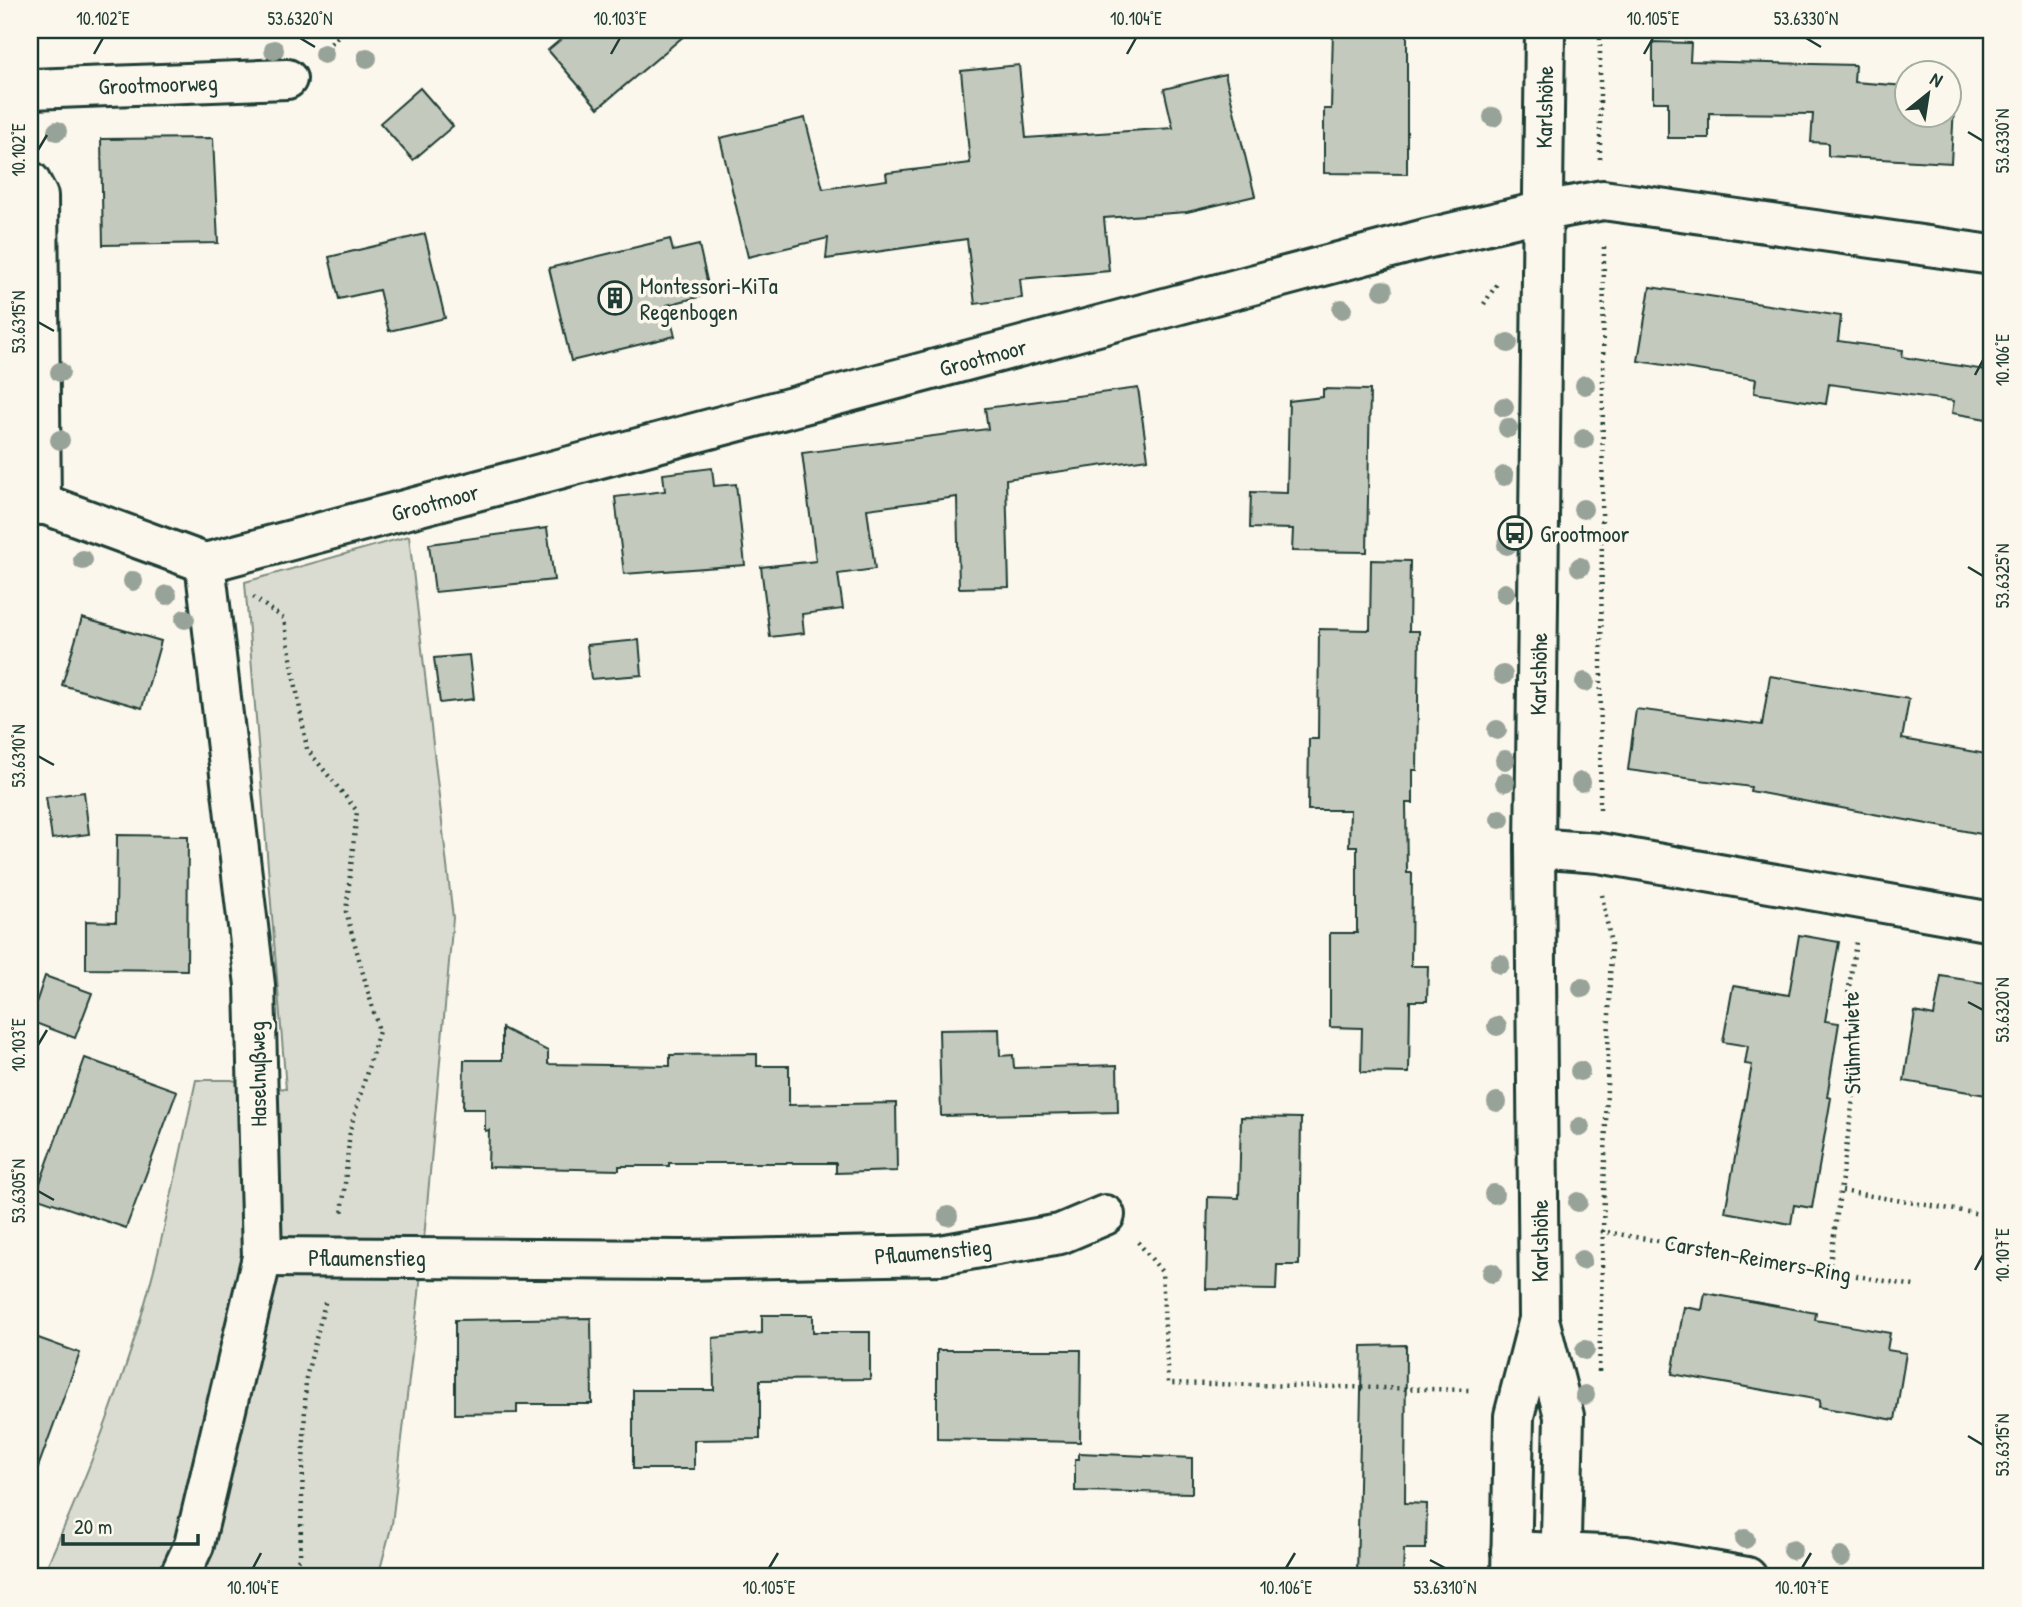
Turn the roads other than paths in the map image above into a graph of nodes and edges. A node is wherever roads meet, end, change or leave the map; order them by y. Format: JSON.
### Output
{"nodes":[{"id":1,"x":1545,"y":30,"type":"edge"},
{"id":2,"x":287,"y":79,"type":"dead end"},
{"id":3,"x":30,"y":92,"type":"edge"},
{"id":4,"x":30,"y":181,"type":"edge"},
{"id":5,"x":1544,"y":211,"type":"junction"},
{"id":6,"x":1992,"y":255,"type":"edge"},
{"id":7,"x":35,"y":502,"type":"edge"},
{"id":8,"x":205,"y":563,"type":"junction"},
{"id":9,"x":1535,"y":848,"type":"junction"},
{"id":10,"x":1992,"y":922,"type":"edge"},
{"id":11,"x":1105,"y":1215,"type":"road end"},
{"id":12,"x":262,"y":1256,"type":"junction"},
{"id":13,"x":1539,"y":1319,"type":"junction"},
{"id":14,"x":1511,"y":1564,"type":"edge"},
{"id":15,"x":1561,"y":1564,"type":"edge"},
{"id":16,"x":179,"y":1577,"type":"edge"},
{"id":17,"x":1747,"y":1577,"type":"edge"}],
"edges":[{"from":1,"to":5,"type":"street","name":"Karlshöhe"},
{"from":2,"to":3,"type":"street","name":"Grootmoorweg"},
{"from":4,"to":7,"type":"street"},
{"from":5,"to":6,"type":"street","name":"Grootmoor"},
{"from":5,"to":8,"type":"street","name":"Grootmoor"},
{"from":5,"to":9,"type":"street","name":"Karlshöhe"},
{"from":7,"to":8,"type":"street"},
{"from":8,"to":12,"type":"street","name":"Haselnußweg"},
{"from":9,"to":10,"type":"street"},
{"from":9,"to":13,"type":"street","name":"Karlshöhe"},
{"from":11,"to":12,"type":"street","name":"Pflaumenstieg"},
{"from":12,"to":16,"type":"street","name":"Haselnußweg"},
{"from":13,"to":14,"type":"street","name":"Karlshöhe"},
{"from":13,"to":15,"type":"street","name":"Karlshöhe"},
{"from":14,"to":15,"type":"street"},
{"from":15,"to":17,"type":"street"}]}
